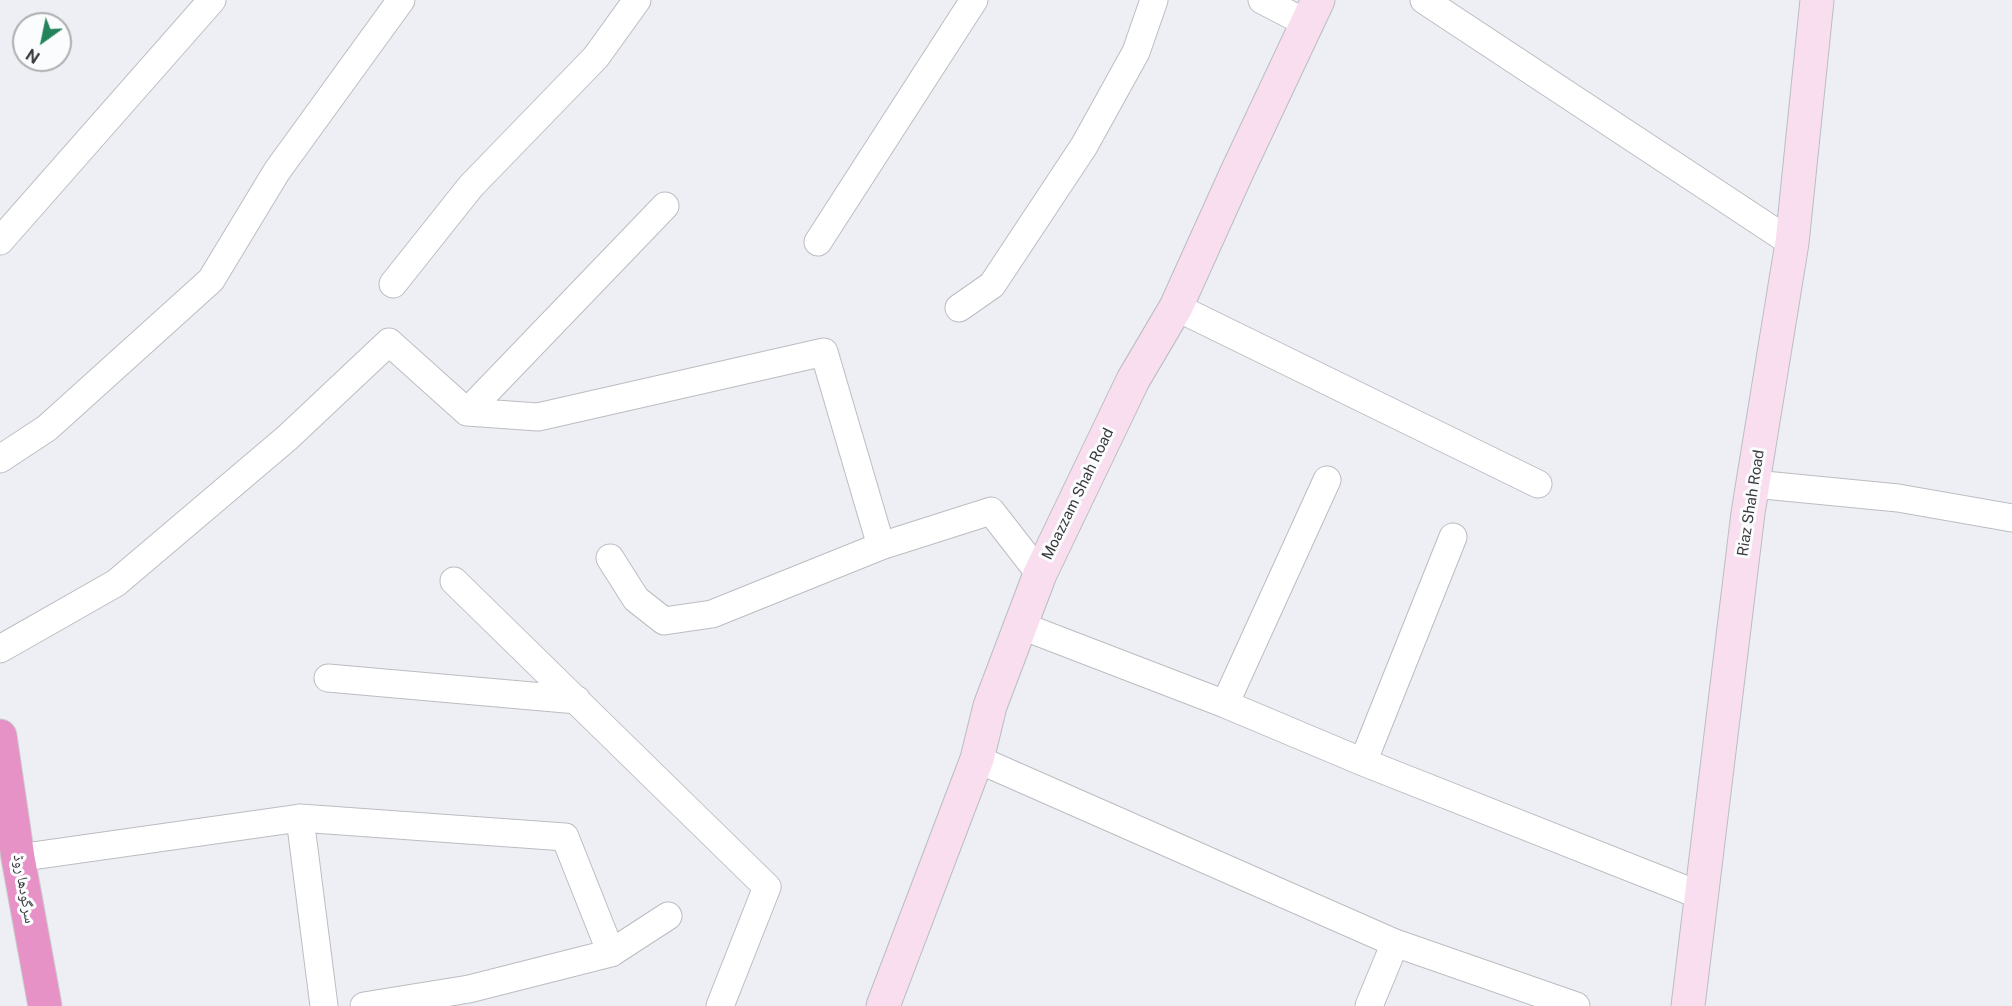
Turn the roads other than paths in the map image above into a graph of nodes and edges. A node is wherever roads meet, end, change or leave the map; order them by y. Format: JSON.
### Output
{"nodes":[{"id":1,"x":212,"y":0,"type":"edge"},
{"id":2,"x":401,"y":0,"type":"edge"},
{"id":3,"x":637,"y":0,"type":"edge"},
{"id":4,"x":974,"y":0,"type":"edge"},
{"id":5,"x":1154,"y":0,"type":"edge"},
{"id":6,"x":1262,"y":0,"type":"edge"},
{"id":7,"x":1424,"y":0,"type":"edge"},
{"id":8,"x":1817,"y":0,"type":"edge"},
{"id":9,"x":1313,"y":12,"type":"edge"},
{"id":10,"x":665,"y":206,"type":"dead end"},
{"id":11,"x":0,"y":241,"type":"edge"},
{"id":12,"x":818,"y":242,"type":"dead end"},
{"id":13,"x":1792,"y":243,"type":"junction"},
{"id":14,"x":393,"y":284,"type":"dead end"},
{"id":15,"x":1176,"y":307,"type":"junction"},
{"id":16,"x":959,"y":308,"type":"dead end"},
{"id":17,"x":467,"y":412,"type":"junction"},
{"id":18,"x":0,"y":459,"type":"edge"},
{"id":19,"x":1327,"y":480,"type":"dead end"},
{"id":20,"x":1538,"y":484,"type":"dead end"},
{"id":21,"x":1754,"y":484,"type":"junction"},
{"id":22,"x":2012,"y":518,"type":"edge"},
{"id":23,"x":1453,"y":537,"type":"dead end"},
{"id":24,"x":881,"y":546,"type":"junction"},
{"id":25,"x":610,"y":558,"type":"dead end"},
{"id":26,"x":1040,"y":574,"type":"junction"},
{"id":27,"x":454,"y":581,"type":"dead end"},
{"id":28,"x":1022,"y":626,"type":"junction"},
{"id":29,"x":0,"y":649,"type":"edge"},
{"id":30,"x":328,"y":678,"type":"dead end"},
{"id":31,"x":577,"y":700,"type":"junction"},
{"id":32,"x":1225,"y":704,"type":"junction"},
{"id":33,"x":0,"y":735,"type":"edge"},
{"id":34,"x":976,"y":759,"type":"junction"},
{"id":35,"x":1363,"y":762,"type":"junction"},
{"id":36,"x":300,"y":818,"type":"junction"},
{"id":37,"x":18,"y":858,"type":"junction"},
{"id":38,"x":1702,"y":896,"type":"junction"},
{"id":39,"x":668,"y":916,"type":"dead end"},
{"id":40,"x":1395,"y":943,"type":"junction"},
{"id":41,"x":611,"y":953,"type":"junction"},
{"id":42,"x":1545,"y":1001,"type":"edge"},
{"id":43,"x":45,"y":1006,"type":"edge"},
{"id":44,"x":324,"y":1006,"type":"edge"},
{"id":45,"x":364,"y":1006,"type":"edge"},
{"id":46,"x":720,"y":1006,"type":"edge"},
{"id":47,"x":883,"y":1006,"type":"edge"},
{"id":48,"x":1369,"y":1006,"type":"edge"},
{"id":49,"x":1576,"y":1006,"type":"edge"},
{"id":50,"x":1688,"y":1006,"type":"edge"}],
"edges":[{"from":1,"to":11,"type":"street"},
{"from":2,"to":18,"type":"street"},
{"from":3,"to":14,"type":"street"},
{"from":4,"to":12,"type":"street"},
{"from":5,"to":16,"type":"street"},
{"from":6,"to":9,"type":"street"},
{"from":7,"to":13,"type":"street"},
{"from":8,"to":13,"type":"street","name":"Riaz Shah Road"},
{"from":9,"to":15,"type":"street","name":"Moazzam Shah Road"},
{"from":10,"to":17,"type":"street"},
{"from":13,"to":21,"type":"street","name":"Riaz Shah Road"},
{"from":15,"to":20,"type":"street"},
{"from":15,"to":26,"type":"street","name":"Moazzam Shah Road"},
{"from":17,"to":24,"type":"street"},
{"from":17,"to":29,"type":"street"},
{"from":19,"to":32,"type":"street"},
{"from":21,"to":22,"type":"street"},
{"from":21,"to":38,"type":"street","name":"Riaz Shah Road"},
{"from":23,"to":35,"type":"street"},
{"from":24,"to":25,"type":"street"},
{"from":24,"to":26,"type":"street"},
{"from":26,"to":28,"type":"street","name":"Moazzam Shah Road"},
{"from":27,"to":31,"type":"street"},
{"from":28,"to":32,"type":"street"},
{"from":28,"to":34,"type":"street","name":"Moazzam Shah Road"},
{"from":30,"to":31,"type":"street"},
{"from":31,"to":46,"type":"street"},
{"from":32,"to":35,"type":"street"},
{"from":33,"to":37,"type":"highway","name":"سرگودھا روڈ"},
{"from":34,"to":40,"type":"street"},
{"from":34,"to":47,"type":"street","name":"Moazzam Shah Road"},
{"from":35,"to":38,"type":"street"},
{"from":36,"to":37,"type":"street"},
{"from":36,"to":41,"type":"street"},
{"from":36,"to":44,"type":"street"},
{"from":37,"to":43,"type":"highway","name":"سرگودھا روڈ"},
{"from":38,"to":50,"type":"street","name":"Riaz Shah Road"},
{"from":39,"to":41,"type":"street"},
{"from":40,"to":42,"type":"street"},
{"from":40,"to":48,"type":"street"},
{"from":41,"to":45,"type":"street"},
{"from":42,"to":49,"type":"street"}]}
